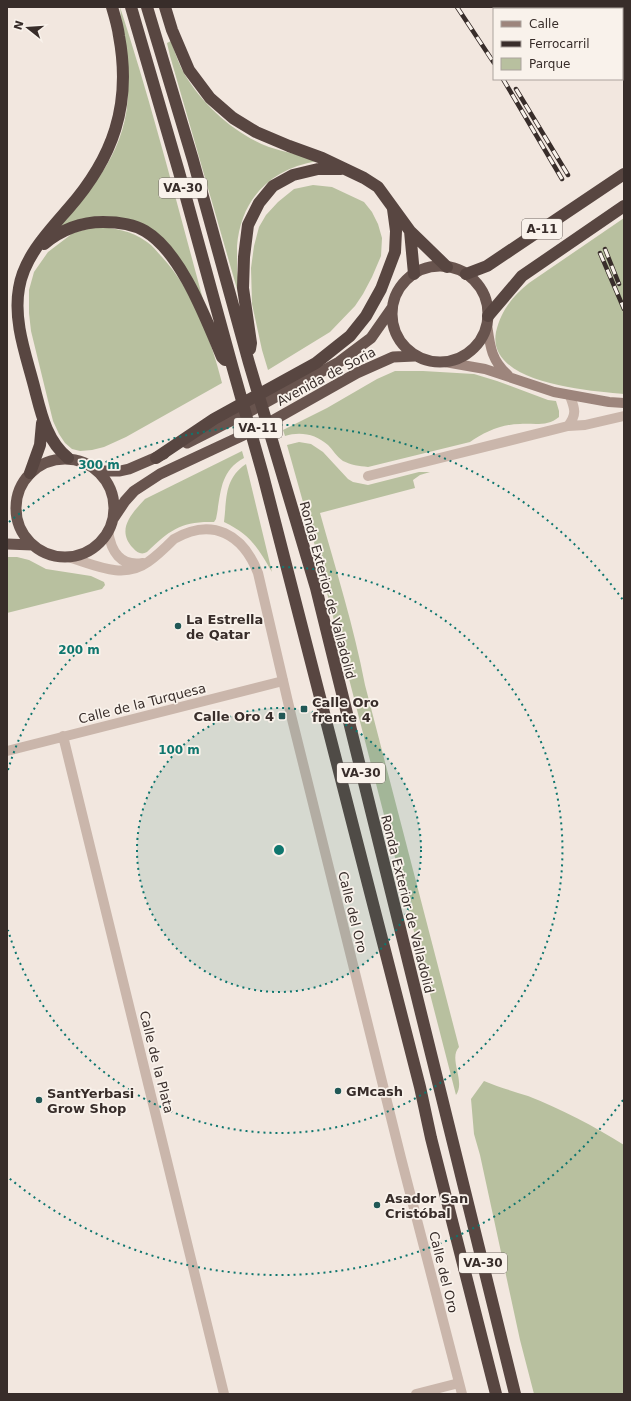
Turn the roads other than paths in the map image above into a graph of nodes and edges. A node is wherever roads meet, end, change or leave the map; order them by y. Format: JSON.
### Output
{"nodes":[{"id":1,"x":112,"y":7,"type":"edge"},
{"id":2,"x":131,"y":7,"type":"edge"},
{"id":3,"x":148,"y":7,"type":"edge"},
{"id":4,"x":165,"y":7,"type":"edge"},
{"id":5,"x":344,"y":169,"type":"junction"},
{"id":6,"x":624,"y":174,"type":"edge"},
{"id":7,"x":393,"y":206,"type":"junction"},
{"id":8,"x":624,"y":206,"type":"edge"},
{"id":9,"x":410,"y":231,"type":"junction"},
{"id":10,"x":30,"y":259,"type":"junction"},
{"id":11,"x":447,"y":267,"type":"junction"},
{"id":12,"x":414,"y":274,"type":"junction"},
{"id":13,"x":466,"y":274,"type":"junction"},
{"id":14,"x":392,"y":308,"type":"junction"},
{"id":15,"x":487,"y":320,"type":"junction"},
{"id":16,"x":415,"y":356,"type":"junction"},
{"id":17,"x":445,"y":362,"type":"junction"},
{"id":18,"x":249,"y":363,"type":"junction"},
{"id":19,"x":233,"y":369,"type":"junction"},
{"id":20,"x":510,"y":376,"type":"junction"},
{"id":21,"x":570,"y":396,"type":"junction"},
{"id":22,"x":624,"y":403,"type":"edge"},
{"id":23,"x":41,"y":414,"type":"junction"},
{"id":24,"x":624,"y":416,"type":"edge"},
{"id":25,"x":568,"y":426,"type":"junction"},
{"id":26,"x":68,"y":458,"type":"junction"},
{"id":27,"x":156,"y":458,"type":"junction"},
{"id":28,"x":99,"y":471,"type":"junction"},
{"id":29,"x":30,"y":473,"type":"junction"},
{"id":30,"x":368,"y":476,"type":"dead end"},
{"id":31,"x":17,"y":498,"type":"junction"},
{"id":32,"x":7,"y":510,"type":"edge"},
{"id":33,"x":113,"y":519,"type":"junction"},
{"id":34,"x":108,"y":531,"type":"junction"},
{"id":35,"x":7,"y":544,"type":"edge"},
{"id":36,"x":33,"y":545,"type":"junction"},
{"id":37,"x":68,"y":557,"type":"junction"},
{"id":38,"x":147,"y":563,"type":"junction"},
{"id":39,"x":283,"y":681,"type":"junction"},
{"id":40,"x":63,"y":736,"type":"junction"},
{"id":41,"x":7,"y":751,"type":"edge"},
{"id":42,"x":459,"y":1383,"type":"junction"},
{"id":43,"x":224,"y":1394,"type":"edge"},
{"id":44,"x":416,"y":1394,"type":"edge"},
{"id":45,"x":462,"y":1394,"type":"edge"},
{"id":46,"x":496,"y":1394,"type":"edge"},
{"id":47,"x":515,"y":1394,"type":"edge"}],
"edges":[{"from":1,"to":10,"type":"highway"},
{"from":2,"to":19,"type":"highway","number":"VA-30"},
{"from":3,"to":18,"type":"highway","name":"Ronda Exterior de Valladolid","number":"VA-30"},
{"from":4,"to":5,"type":"highway"},
{"from":5,"to":7,"type":"highway"},
{"from":5,"to":18,"type":"highway"},
{"from":6,"to":13,"type":"highway","number":"A-11"},
{"from":7,"to":9,"type":"highway"},
{"from":7,"to":27,"type":"highway"},
{"from":8,"to":15,"type":"highway","number":"A-11"},
{"from":9,"to":11,"type":"highway"},
{"from":9,"to":12,"type":"highway"},
{"from":10,"to":19,"type":"highway"},
{"from":10,"to":23,"type":"highway"},
{"from":11,"to":12,"type":"highway","number":"VA-11"},
{"from":11,"to":13,"type":"highway","number":"VA-11"},
{"from":12,"to":14,"type":"highway","number":"VA-11"},
{"from":13,"to":15,"type":"highway","number":"VA-11"},
{"from":14,"to":16,"type":"highway","number":"VA-11"},
{"from":14,"to":27,"type":"highway","name":"Avenida de Soria","number":"VA-11"},
{"from":15,"to":17,"type":"highway","number":"VA-11"},
{"from":15,"to":20,"type":"main road"},
{"from":16,"to":17,"type":"highway","number":"VA-11"},
{"from":16,"to":33,"type":"highway","name":"Avenida de Soria","number":"VA-11"},
{"from":17,"to":20,"type":"main road"},
{"from":18,"to":47,"type":"highway","name":"Ronda Exterior de Valladolid","number":"VA-30"},
{"from":19,"to":46,"type":"highway","number":"VA-30"},
{"from":20,"to":21,"type":"main road"},
{"from":21,"to":22,"type":"main road"},
{"from":21,"to":25,"type":"street"},
{"from":23,"to":26,"type":"highway"},
{"from":23,"to":29,"type":"highway"},
{"from":24,"to":25,"type":"street"},
{"from":25,"to":30,"type":"street"},
{"from":26,"to":28,"type":"highway","number":"VA-11"},
{"from":26,"to":29,"type":"highway","number":"VA-11"},
{"from":27,"to":28,"type":"highway","name":"Avenida de Soria","number":"VA-11"},
{"from":28,"to":33,"type":"highway","number":"VA-11"},
{"from":29,"to":31,"type":"highway","number":"VA-11"},
{"from":31,"to":32,"type":"highway","number":"VA-11"},
{"from":31,"to":36,"type":"highway","number":"VA-11"},
{"from":33,"to":34,"type":"highway","number":"VA-11"},
{"from":34,"to":37,"type":"highway","number":"VA-11"},
{"from":34,"to":38,"type":"street"},
{"from":35,"to":36,"type":"highway","number":"VA-11"},
{"from":36,"to":37,"type":"highway","number":"VA-11"},
{"from":37,"to":38,"type":"street","name":"Calle del Oro"},
{"from":38,"to":39,"type":"street","name":"Calle del Oro"},
{"from":39,"to":40,"type":"street","name":"Calle de la Turquesa"},
{"from":39,"to":42,"type":"street","name":"Calle del Oro"},
{"from":40,"to":41,"type":"street","name":"Calle de la Turquesa"},
{"from":40,"to":43,"type":"street","name":"Calle de la Plata"},
{"from":42,"to":44,"type":"street"},
{"from":42,"to":45,"type":"street","name":"Calle del Oro"}]}
